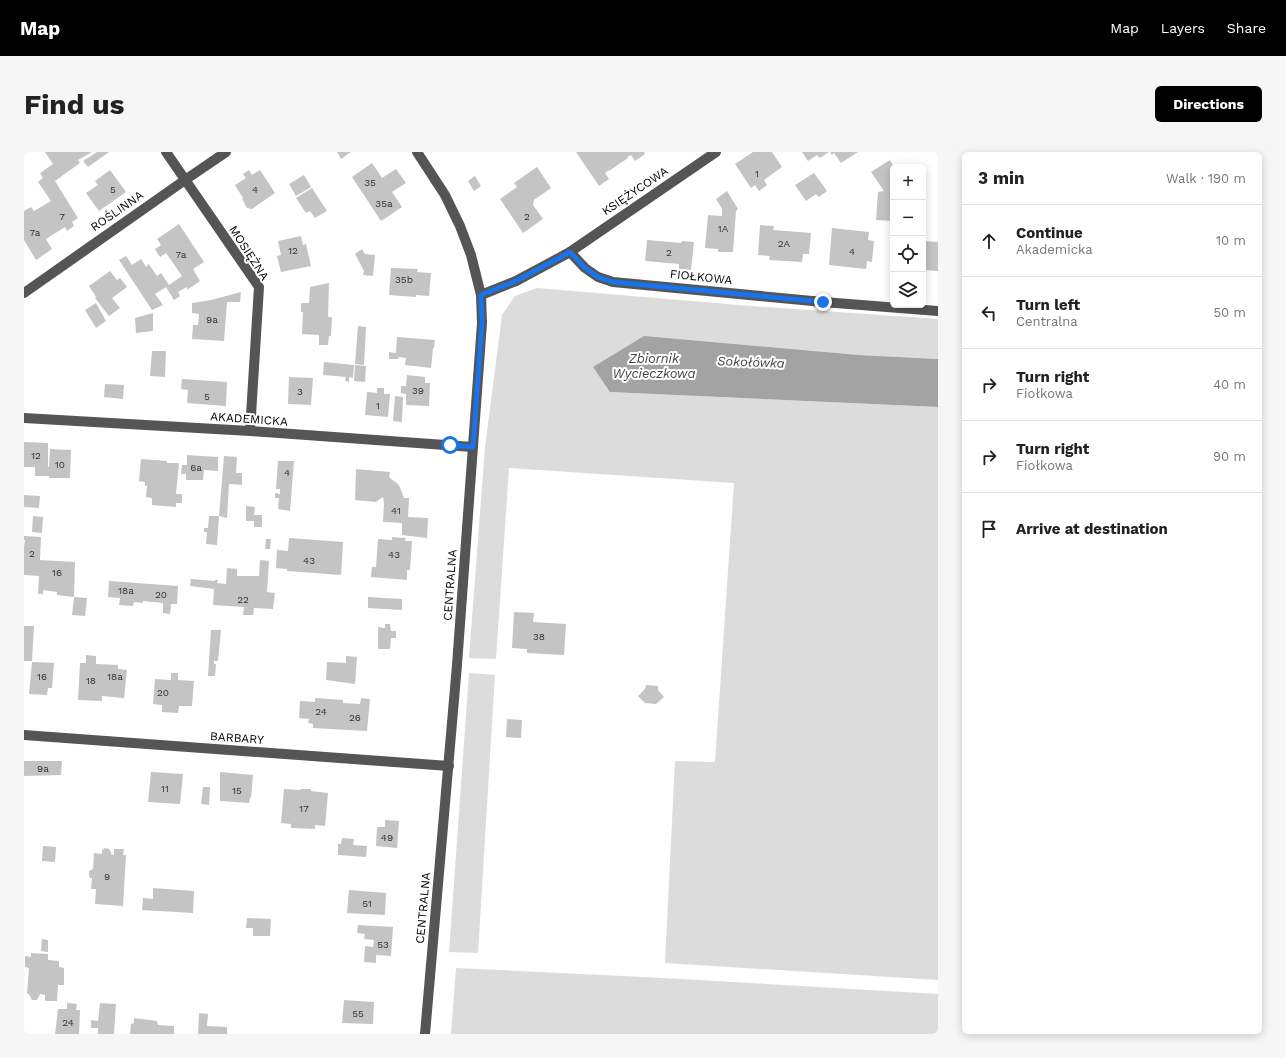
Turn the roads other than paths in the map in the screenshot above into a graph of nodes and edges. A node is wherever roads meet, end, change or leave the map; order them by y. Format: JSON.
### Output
{"nodes":[{"id":1,"x":166,"y":152,"type":"edge"},
{"id":2,"x":226,"y":152,"type":"edge"},
{"id":3,"x":417,"y":152,"type":"edge"},
{"id":4,"x":716,"y":152,"type":"edge"},
{"id":5,"x":185,"y":180,"type":"junction"},
{"id":6,"x":570,"y":252,"type":"junction"},
{"id":7,"x":24,"y":293,"type":"edge"},
{"id":8,"x":481,"y":295,"type":"junction"},
{"id":9,"x":938,"y":311,"type":"edge"},
{"id":10,"x":24,"y":418,"type":"edge"},
{"id":11,"x":250,"y":432,"type":"junction"},
{"id":12,"x":473,"y":447,"type":"junction"},
{"id":13,"x":24,"y":735,"type":"edge"},
{"id":14,"x":448,"y":766,"type":"junction"},
{"id":15,"x":425,"y":1034,"type":"edge"}],
"edges":[{"from":1,"to":5,"type":"street","name":"MOSIĘŻNA"},
{"from":2,"to":5,"type":"street","name":"ROŚLINNA"},
{"from":3,"to":8,"type":"street","name":"CENTRALNA"},
{"from":4,"to":6,"type":"street","name":"KSIĘŻYCOWA"},
{"from":5,"to":7,"type":"street","name":"ROŚLINNA"},
{"from":5,"to":11,"type":"street","name":"MOSIĘŻNA"},
{"from":6,"to":8,"type":"street"},
{"from":6,"to":9,"type":"street","name":"FIOŁKOWA"},
{"from":8,"to":12,"type":"street","name":"CENTRALNA"},
{"from":10,"to":11,"type":"street","name":"AKADEMICKA"},
{"from":11,"to":12,"type":"street","name":"AKADEMICKA"},
{"from":12,"to":14,"type":"street","name":"CENTRALNA"},
{"from":13,"to":14,"type":"street","name":"BARBARY"},
{"from":14,"to":15,"type":"street","name":"CENTRALNA"}]}
